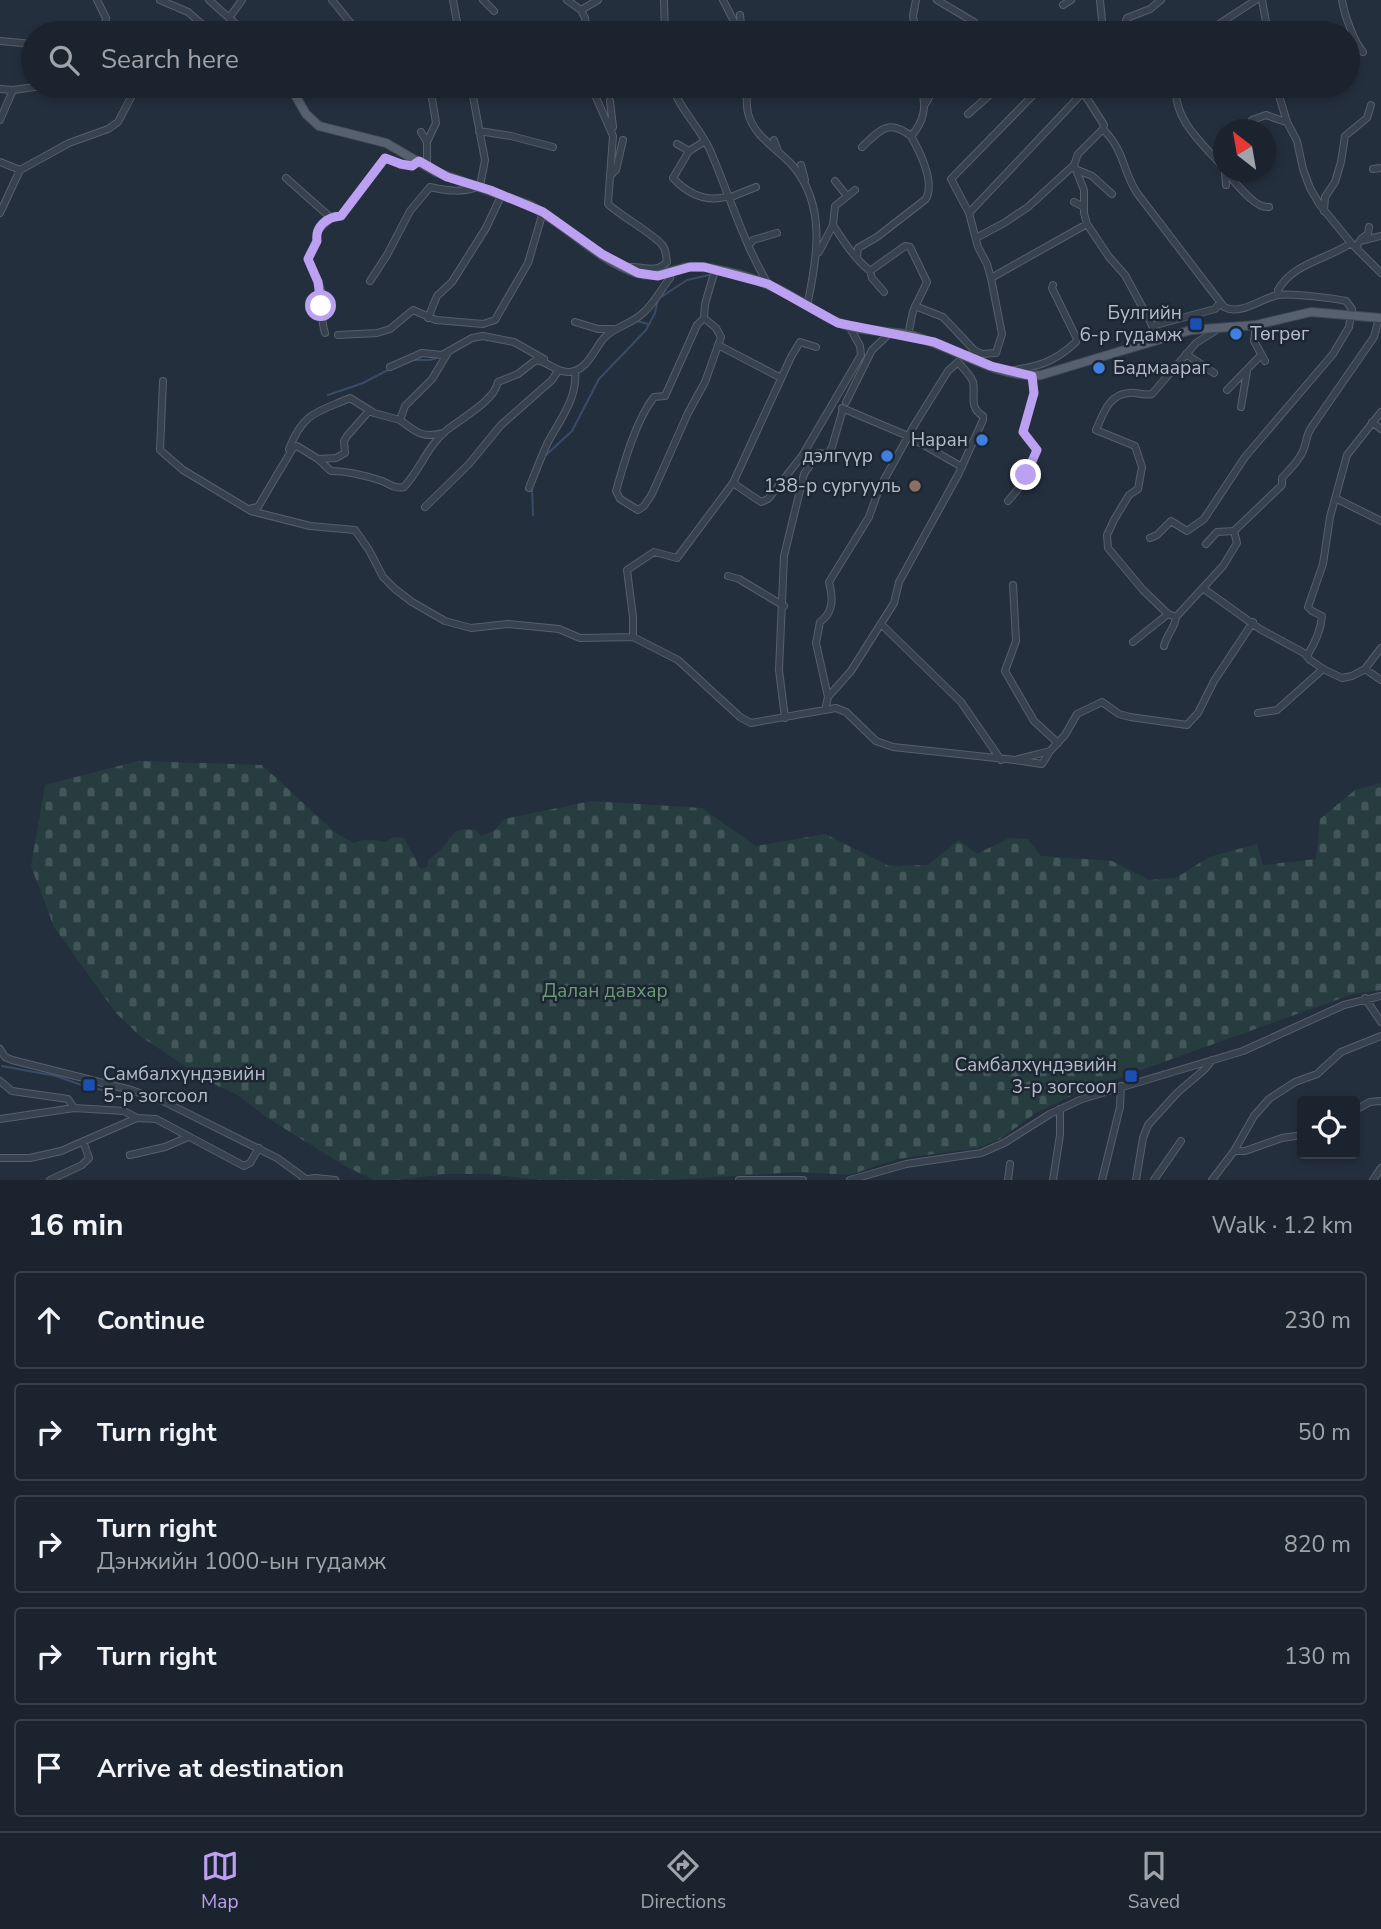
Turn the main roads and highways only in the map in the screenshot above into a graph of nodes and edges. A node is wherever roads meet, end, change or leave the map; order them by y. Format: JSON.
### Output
{"nodes":[{"id":1,"x":297,"y":98,"type":"edge"},
{"id":2,"x":1380,"y":318,"type":"edge"}],
"edges":[{"from":1,"to":2,"type":"main road"}]}
